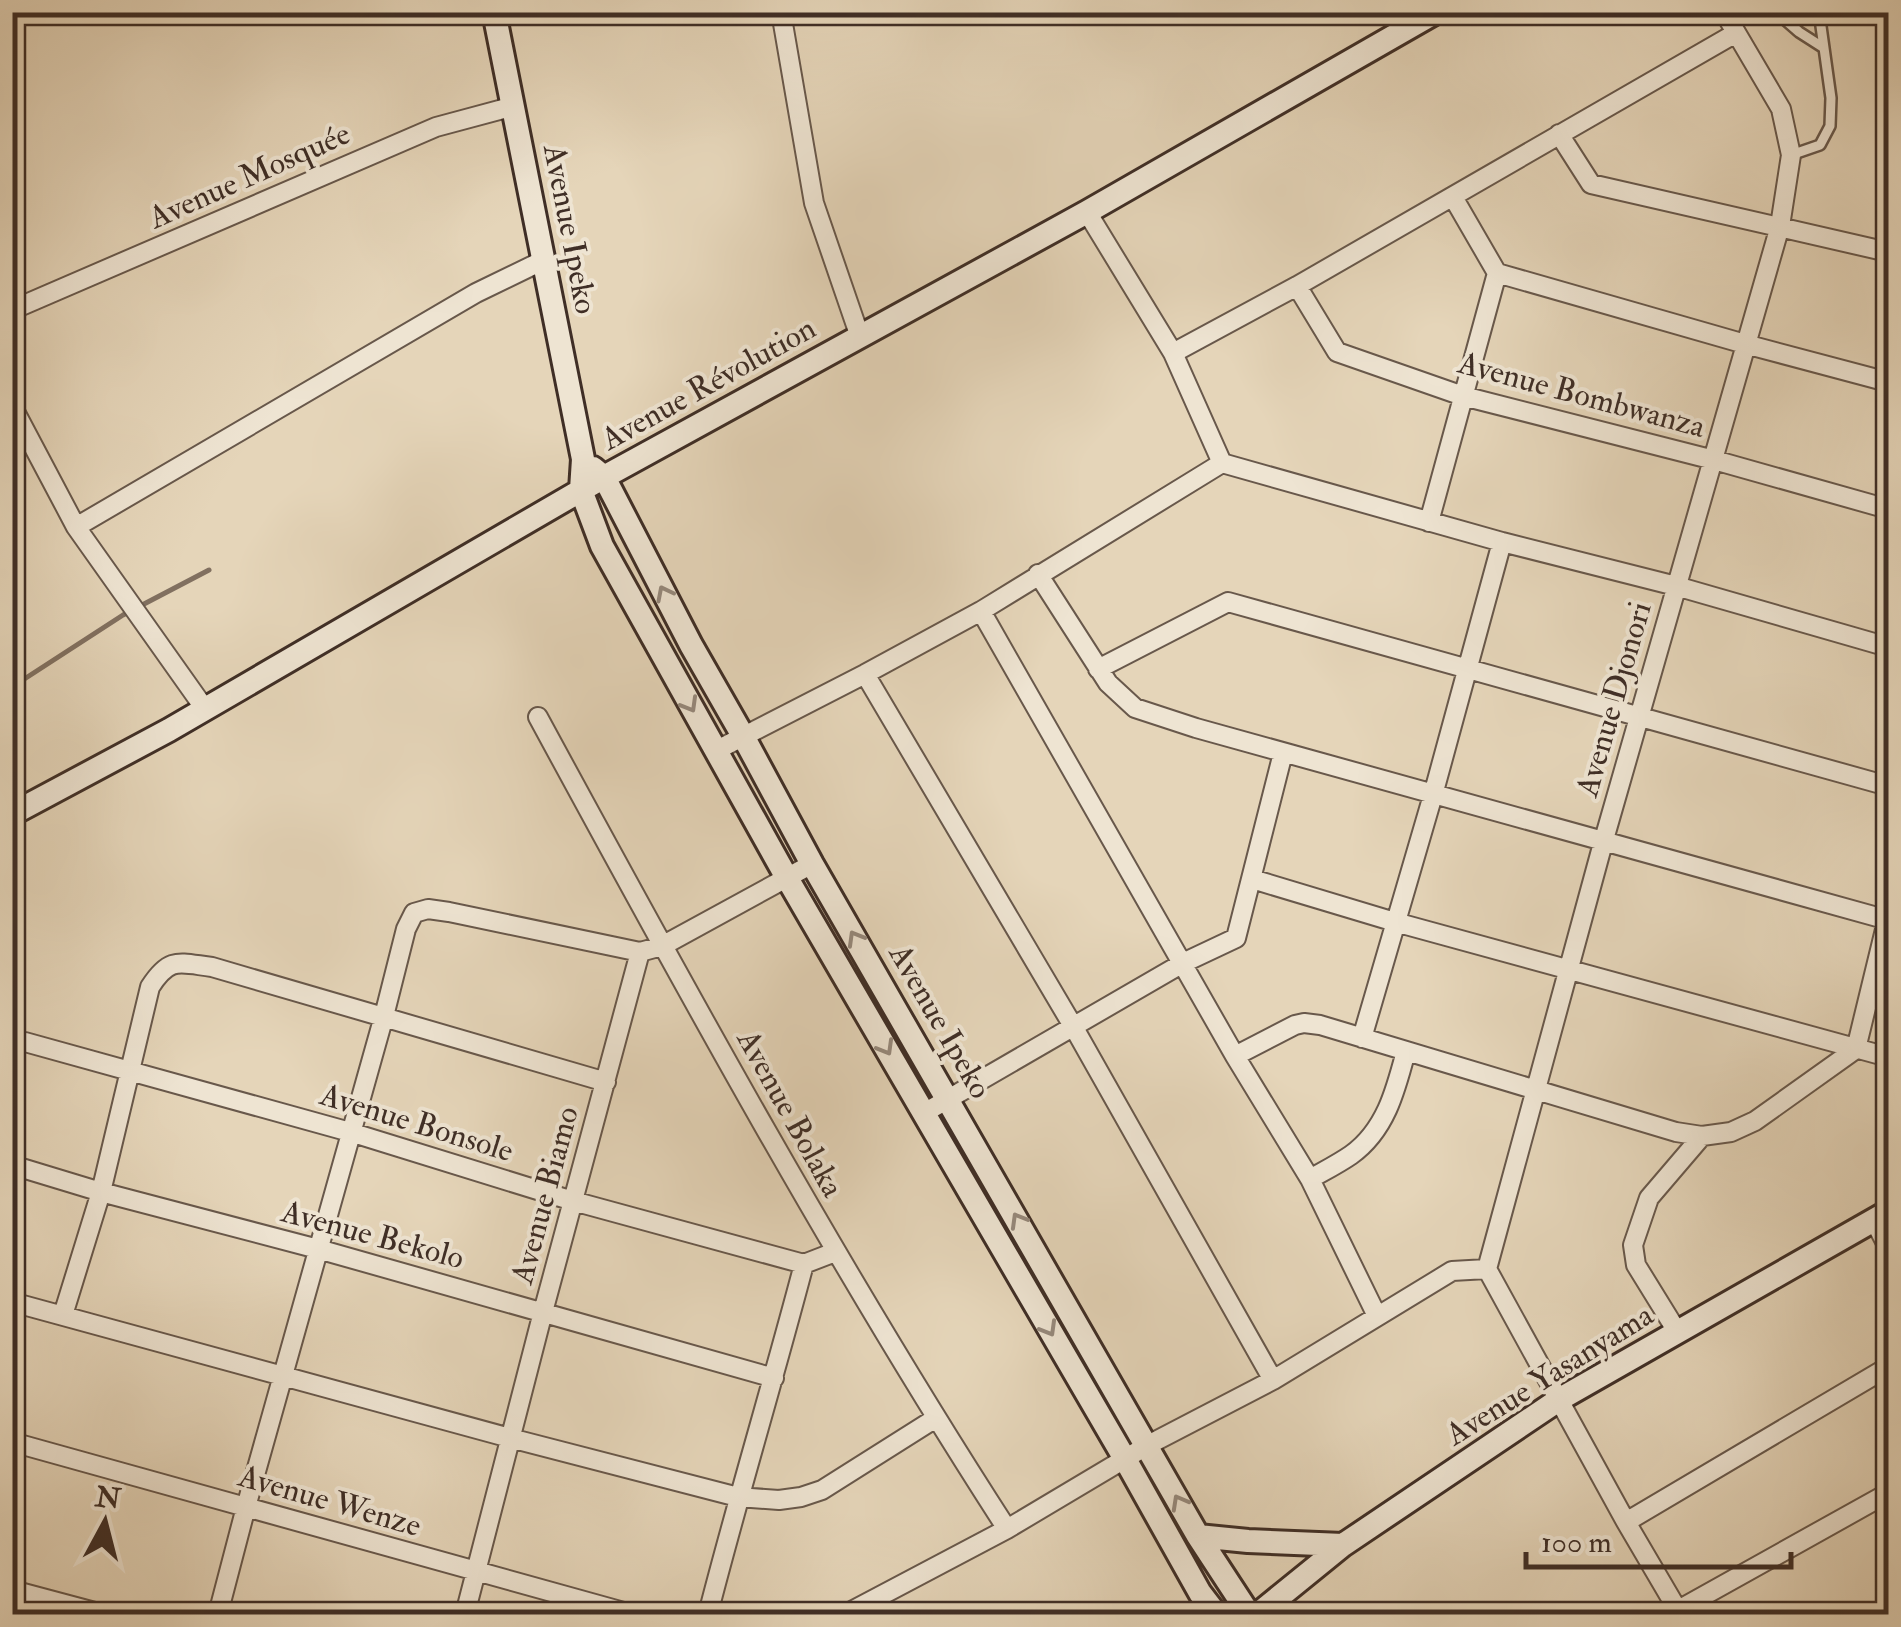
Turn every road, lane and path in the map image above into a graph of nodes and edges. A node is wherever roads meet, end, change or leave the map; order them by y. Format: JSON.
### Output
{"nodes":[{"id":1,"x":494,"y":12,"type":"edge"},
{"id":2,"x":1436,"y":12,"type":"edge"},
{"id":3,"x":1724,"y":12,"type":"edge"},
{"id":4,"x":1776,"y":12,"type":"edge"},
{"id":5,"x":1818,"y":12,"type":"edge"},
{"id":6,"x":786,"y":15,"type":"edge"},
{"id":7,"x":1736,"y":33,"type":"junction"},
{"id":8,"x":1824,"y":48,"type":"junction"},
{"id":9,"x":514,"y":106,"type":"junction"},
{"id":10,"x":1558,"y":134,"type":"junction"},
{"id":11,"x":1791,"y":155,"type":"junction"},
{"id":12,"x":1453,"y":197,"type":"junction"},
{"id":13,"x":1087,"y":212,"type":"junction"},
{"id":14,"x":1780,"y":226,"type":"junction"},
{"id":15,"x":1888,"y":252,"type":"edge"},
{"id":16,"x":544,"y":260,"type":"junction"},
{"id":17,"x":1496,"y":273,"type":"junction"},
{"id":18,"x":1297,"y":286,"type":"junction"},
{"id":19,"x":12,"y":310,"type":"edge"},
{"id":20,"x":860,"y":337,"type":"junction"},
{"id":21,"x":1745,"y":344,"type":"junction"},
{"id":22,"x":1173,"y":352,"type":"junction"},
{"id":23,"x":1888,"y":382,"type":"edge"},
{"id":24,"x":1463,"y":396,"type":"junction"},
{"id":25,"x":12,"y":406,"type":"edge"},
{"id":26,"x":583,"y":459,"type":"junction"},
{"id":27,"x":1714,"y":460,"type":"junction"},
{"id":28,"x":1222,"y":462,"type":"junction"},
{"id":29,"x":604,"y":477,"type":"junction"},
{"id":30,"x":581,"y":490,"type":"junction"},
{"id":31,"x":1888,"y":508,"type":"edge"},
{"id":32,"x":1429,"y":522,"type":"junction"},
{"id":33,"x":76,"y":527,"type":"junction"},
{"id":34,"x":1502,"y":542,"type":"junction"},
{"id":35,"x":1038,"y":574,"type":"junction"},
{"id":36,"x":1676,"y":586,"type":"junction"},
{"id":37,"x":981,"y":611,"type":"junction"},
{"id":38,"x":691,"y":645,"type":"junction"},
{"id":39,"x":1888,"y":646,"type":"edge"},
{"id":40,"x":663,"y":659,"type":"junction"},
{"id":41,"x":1468,"y":667,"type":"junction"},
{"id":42,"x":1098,"y":668,"type":"junction"},
{"id":43,"x":865,"y":674,"type":"junction"},
{"id":44,"x":204,"y":709,"type":"junction"},
{"id":45,"x":538,"y":716,"type":"dead end"},
{"id":46,"x":1640,"y":716,"type":"junction"},
{"id":47,"x":743,"y":736,"type":"junction"},
{"id":48,"x":717,"y":750,"type":"junction"},
{"id":49,"x":1283,"y":752,"type":"junction"},
{"id":50,"x":1888,"y":786,"type":"edge"},
{"id":51,"x":1433,"y":794,"type":"junction"},
{"id":52,"x":12,"y":814,"type":"edge"},
{"id":53,"x":1604,"y":843,"type":"junction"},
{"id":54,"x":812,"y":864,"type":"junction"},
{"id":55,"x":788,"y":878,"type":"junction"},
{"id":56,"x":1252,"y":879,"type":"junction"},
{"id":57,"x":1888,"y":919,"type":"edge"},
{"id":58,"x":1394,"y":922,"type":"junction"},
{"id":59,"x":662,"y":946,"type":"junction"},
{"id":60,"x":640,"y":952,"type":"junction"},
{"id":61,"x":1183,"y":963,"type":"junction"},
{"id":62,"x":1568,"y":969,"type":"junction"},
{"id":63,"x":384,"y":1016,"type":"junction"},
{"id":64,"x":1073,"y":1026,"type":"junction"},
{"id":65,"x":1362,"y":1038,"type":"junction"},
{"id":66,"x":12,"y":1043,"type":"edge"},
{"id":67,"x":1856,"y":1048,"type":"junction"},
{"id":68,"x":1406,"y":1051,"type":"junction"},
{"id":69,"x":1235,"y":1056,"type":"junction"},
{"id":70,"x":1888,"y":1057,"type":"edge"},
{"id":71,"x":128,"y":1071,"type":"junction"},
{"id":72,"x":606,"y":1082,"type":"junction"},
{"id":73,"x":1535,"y":1090,"type":"junction"},
{"id":74,"x":947,"y":1098,"type":"junction"},
{"id":75,"x":924,"y":1113,"type":"junction"},
{"id":76,"x":350,"y":1132,"type":"junction"},
{"id":77,"x":1702,"y":1136,"type":"junction"},
{"id":78,"x":12,"y":1165,"type":"edge"},
{"id":79,"x":1310,"y":1179,"type":"junction"},
{"id":80,"x":101,"y":1192,"type":"junction"},
{"id":81,"x":573,"y":1200,"type":"junction"},
{"id":82,"x":1881,"y":1216,"type":"edge"},
{"id":83,"x":1888,"y":1247,"type":"edge"},
{"id":84,"x":318,"y":1249,"type":"junction"},
{"id":85,"x":834,"y":1252,"type":"junction"},
{"id":86,"x":804,"y":1264,"type":"junction"},
{"id":87,"x":1487,"y":1270,"type":"junction"},
{"id":88,"x":12,"y":1302,"type":"edge"},
{"id":89,"x":543,"y":1312,"type":"junction"},
{"id":90,"x":63,"y":1316,"type":"junction"},
{"id":91,"x":1377,"y":1316,"type":"junction"},
{"id":92,"x":1678,"y":1333,"type":"junction"},
{"id":93,"x":1888,"y":1367,"type":"edge"},
{"id":94,"x":285,"y":1375,"type":"junction"},
{"id":95,"x":774,"y":1378,"type":"junction"},
{"id":96,"x":1273,"y":1380,"type":"junction"},
{"id":97,"x":1560,"y":1398,"type":"junction"},
{"id":98,"x":936,"y":1418,"type":"junction"},
{"id":99,"x":510,"y":1438,"type":"junction"},
{"id":100,"x":12,"y":1442,"type":"edge"},
{"id":101,"x":1148,"y":1445,"type":"junction"},
{"id":102,"x":1125,"y":1459,"type":"junction"},
{"id":103,"x":1888,"y":1493,"type":"edge"},
{"id":104,"x":738,"y":1497,"type":"junction"},
{"id":105,"x":246,"y":1508,"type":"junction"},
{"id":106,"x":1626,"y":1522,"type":"junction"},
{"id":107,"x":1007,"y":1530,"type":"junction"},
{"id":108,"x":1198,"y":1536,"type":"junction"},
{"id":109,"x":1343,"y":1545,"type":"junction"},
{"id":110,"x":477,"y":1573,"type":"junction"},
{"id":111,"x":12,"y":1590,"type":"edge"},
{"id":112,"x":1888,"y":1609,"type":"edge"},
{"id":113,"x":1676,"y":1613,"type":"edge"},
{"id":114,"x":102,"y":1614,"type":"edge"},
{"id":115,"x":218,"y":1614,"type":"edge"},
{"id":116,"x":465,"y":1614,"type":"edge"},
{"id":117,"x":631,"y":1614,"type":"edge"},
{"id":118,"x":708,"y":1614,"type":"edge"},
{"id":119,"x":846,"y":1614,"type":"edge"},
{"id":120,"x":1216,"y":1614,"type":"edge"},
{"id":121,"x":1249,"y":1614,"type":"edge"},
{"id":122,"x":1258,"y":1614,"type":"edge"},
{"id":123,"x":1878,"y":1614,"type":"edge"}],
"edges":[{"from":1,"to":9,"type":"street","name":"Avenue Ipeko"},
{"from":2,"to":13,"type":"street","name":"Avenue Révolution"},
{"from":3,"to":7,"type":"street","name":"Avenue Djonori"},
{"from":4,"to":8,"type":"lane"},
{"from":5,"to":8,"type":"lane"},
{"from":6,"to":20,"type":"street"},
{"from":7,"to":10,"type":"street"},
{"from":7,"to":11,"type":"street","name":"Avenue Djonori"},
{"from":8,"to":11,"type":"lane"},
{"from":9,"to":16,"type":"street","name":"Avenue Ipeko"},
{"from":9,"to":19,"type":"street","name":"Avenue Mosquée"},
{"from":10,"to":12,"type":"street"},
{"from":10,"to":14,"type":"street"},
{"from":11,"to":14,"type":"street","name":"Avenue Djonori"},
{"from":12,"to":17,"type":"street"},
{"from":12,"to":18,"type":"street"},
{"from":13,"to":20,"type":"street","name":"Avenue Révolution"},
{"from":13,"to":22,"type":"street"},
{"from":14,"to":15,"type":"street"},
{"from":14,"to":21,"type":"street","name":"Avenue Djonori"},
{"from":16,"to":26,"type":"street","name":"Avenue Ipeko"},
{"from":16,"to":33,"type":"street"},
{"from":17,"to":21,"type":"street"},
{"from":17,"to":24,"type":"street"},
{"from":18,"to":22,"type":"street"},
{"from":18,"to":24,"type":"street","name":"Avenue Bombwanza"},
{"from":20,"to":29,"type":"street","name":"Avenue Révolution"},
{"from":21,"to":23,"type":"street"},
{"from":21,"to":27,"type":"street","name":"Avenue Djonori"},
{"from":22,"to":28,"type":"street"},
{"from":24,"to":27,"type":"street","name":"Avenue Bombwanza"},
{"from":24,"to":32,"type":"street"},
{"from":25,"to":33,"type":"street"},
{"from":26,"to":29,"type":"street","name":"Avenue Ipeko"},
{"from":26,"to":30,"type":"street","name":"Avenue Ipeko"},
{"from":27,"to":31,"type":"street","name":"Avenue Bombwanza"},
{"from":27,"to":36,"type":"street","name":"Avenue Djonori"},
{"from":28,"to":32,"type":"street"},
{"from":28,"to":35,"type":"street"},
{"from":29,"to":30,"type":"street","name":"Avenue Révolution"},
{"from":38,"to":29,"type":"street","name":"Avenue Ipeko","one_way":true},
{"from":30,"to":40,"type":"street","name":"Avenue Ipeko"},
{"from":30,"to":44,"type":"street","name":"Avenue Révolution"},
{"from":32,"to":34,"type":"street"},
{"from":33,"to":44,"type":"street"},
{"from":34,"to":36,"type":"street"},
{"from":34,"to":41,"type":"street"},
{"from":35,"to":37,"type":"street"},
{"from":35,"to":42,"type":"street"},
{"from":36,"to":39,"type":"street"},
{"from":36,"to":46,"type":"street","name":"Avenue Djonori"},
{"from":37,"to":43,"type":"street"},
{"from":37,"to":61,"type":"street"},
{"from":38,"to":40,"type":"street"},
{"from":38,"to":47,"type":"street","name":"Avenue Ipeko"},
{"from":40,"to":48,"type":"street","name":"Avenue Ipeko","one_way":true},
{"from":41,"to":42,"type":"street"},
{"from":41,"to":46,"type":"street"},
{"from":41,"to":51,"type":"street"},
{"from":42,"to":49,"type":"street"},
{"from":43,"to":47,"type":"street"},
{"from":43,"to":64,"type":"street"},
{"from":44,"to":52,"type":"street","name":"Avenue Révolution"},
{"from":45,"to":59,"type":"street","name":"Avenue Bolaka"},
{"from":46,"to":50,"type":"street"},
{"from":46,"to":53,"type":"street","name":"Avenue Djonori"},
{"from":47,"to":48,"type":"street"},
{"from":47,"to":54,"type":"street","name":"Avenue Ipeko"},
{"from":48,"to":55,"type":"street","name":"Avenue Ipeko"},
{"from":49,"to":51,"type":"street"},
{"from":49,"to":56,"type":"street"},
{"from":51,"to":53,"type":"street"},
{"from":51,"to":58,"type":"street"},
{"from":53,"to":57,"type":"street"},
{"from":53,"to":62,"type":"street","name":"Avenue Djonori"},
{"from":54,"to":55,"type":"street"},
{"from":74,"to":54,"type":"street","name":"Avenue Ipeko","one_way":true},
{"from":55,"to":59,"type":"street"},
{"from":55,"to":75,"type":"street","name":"Avenue Ipeko","one_way":true},
{"from":56,"to":58,"type":"street"},
{"from":56,"to":61,"type":"street"},
{"from":57,"to":67,"type":"street"},
{"from":58,"to":62,"type":"street"},
{"from":58,"to":65,"type":"street"},
{"from":59,"to":60,"type":"street"},
{"from":59,"to":85,"type":"street","name":"Avenue Bolaka"},
{"from":60,"to":63,"type":"street"},
{"from":60,"to":72,"type":"street","name":"Avenue Biamo"},
{"from":61,"to":64,"type":"street"},
{"from":61,"to":69,"type":"street"},
{"from":62,"to":67,"type":"street"},
{"from":62,"to":73,"type":"street","name":"Avenue Djonori"},
{"from":63,"to":71,"type":"street"},
{"from":63,"to":72,"type":"street"},
{"from":63,"to":76,"type":"street"},
{"from":64,"to":74,"type":"street"},
{"from":64,"to":96,"type":"street"},
{"from":65,"to":68,"type":"street"},
{"from":65,"to":69,"type":"street"},
{"from":66,"to":71,"type":"street","name":"Avenue Bonsole"},
{"from":67,"to":70,"type":"street"},
{"from":67,"to":77,"type":"street"},
{"from":68,"to":73,"type":"street"},
{"from":68,"to":79,"type":"street"},
{"from":69,"to":79,"type":"street"},
{"from":71,"to":76,"type":"street","name":"Avenue Bonsole"},
{"from":71,"to":80,"type":"street"},
{"from":72,"to":81,"type":"street","name":"Avenue Biamo"},
{"from":73,"to":77,"type":"street"},
{"from":73,"to":87,"type":"street","name":"Avenue Djonori"},
{"from":74,"to":75,"type":"street"},
{"from":101,"to":74,"type":"street","name":"Avenue Ipeko","one_way":true},
{"from":75,"to":102,"type":"street","name":"Avenue Ipeko","one_way":true},
{"from":76,"to":81,"type":"street","name":"Avenue Bonsole"},
{"from":76,"to":84,"type":"street"},
{"from":77,"to":92,"type":"street"},
{"from":78,"to":80,"type":"street","name":"Avenue Bekolo"},
{"from":79,"to":91,"type":"street"},
{"from":80,"to":84,"type":"street","name":"Avenue Bekolo"},
{"from":80,"to":90,"type":"street"},
{"from":81,"to":86,"type":"street","name":"Avenue Bonsole"},
{"from":81,"to":89,"type":"street","name":"Avenue Biamo"},
{"from":82,"to":83,"type":"street"},
{"from":82,"to":92,"type":"street","name":"Avenue Yasanyama"},
{"from":84,"to":89,"type":"street","name":"Avenue Bekolo"},
{"from":84,"to":94,"type":"street"},
{"from":85,"to":86,"type":"street"},
{"from":85,"to":98,"type":"street","name":"Avenue Bolaka"},
{"from":86,"to":95,"type":"street"},
{"from":87,"to":91,"type":"street"},
{"from":87,"to":97,"type":"street"},
{"from":88,"to":90,"type":"street"},
{"from":89,"to":95,"type":"street","name":"Avenue Bekolo"},
{"from":89,"to":99,"type":"street","name":"Avenue Biamo"},
{"from":90,"to":94,"type":"street"},
{"from":91,"to":96,"type":"street"},
{"from":92,"to":97,"type":"street","name":"Avenue Yasanyama"},
{"from":93,"to":106,"type":"street"},
{"from":94,"to":99,"type":"street"},
{"from":94,"to":105,"type":"street"},
{"from":95,"to":104,"type":"street"},
{"from":96,"to":101,"type":"street"},
{"from":97,"to":106,"type":"street"},
{"from":97,"to":109,"type":"street","name":"Avenue Yasanyama"},
{"from":98,"to":104,"type":"street"},
{"from":98,"to":107,"type":"street","name":"Avenue Bolaka"},
{"from":99,"to":104,"type":"street"},
{"from":99,"to":110,"type":"street","name":"Avenue Biamo"},
{"from":100,"to":105,"type":"street","name":"Avenue Wenze"},
{"from":101,"to":102,"type":"street"},
{"from":108,"to":101,"type":"street","name":"Avenue Ipeko","one_way":true},
{"from":102,"to":107,"type":"street"},
{"from":102,"to":120,"type":"street","name":"Avenue Ipeko"},
{"from":103,"to":113,"type":"street"},
{"from":104,"to":118,"type":"street"},
{"from":105,"to":110,"type":"street","name":"Avenue Wenze"},
{"from":105,"to":115,"type":"street"},
{"from":106,"to":113,"type":"street"},
{"from":107,"to":119,"type":"street"},
{"from":108,"to":109,"type":"street"},
{"from":108,"to":121,"type":"street","name":"Avenue Ipeko"},
{"from":109,"to":122,"type":"street","name":"Avenue Yasanyama"},
{"from":110,"to":116,"type":"street","name":"Avenue Biamo"},
{"from":110,"to":117,"type":"street","name":"Avenue Wenze"},
{"from":111,"to":114,"type":"street"},
{"from":112,"to":123,"type":"street"}]}
